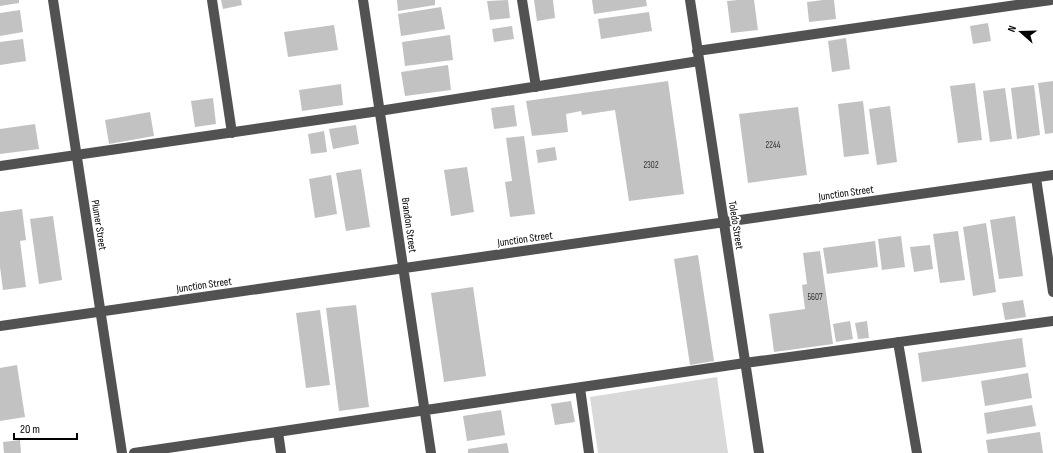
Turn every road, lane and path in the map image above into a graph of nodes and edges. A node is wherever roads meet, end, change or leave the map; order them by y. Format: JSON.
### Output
{"nodes":[{"id":1,"x":53,"y":0,"type":"edge"},
{"id":2,"x":212,"y":0,"type":"edge"},
{"id":3,"x":363,"y":0,"type":"edge"},
{"id":4,"x":522,"y":0,"type":"edge"},
{"id":5,"x":690,"y":0,"type":"edge"},
{"id":6,"x":1051,"y":0,"type":"edge"},
{"id":7,"x":698,"y":56,"type":"junction"},
{"id":8,"x":536,"y":87,"type":"junction"},
{"id":9,"x":379,"y":111,"type":"junction"},
{"id":10,"x":232,"y":133,"type":"junction"},
{"id":11,"x":76,"y":157,"type":"junction"},
{"id":12,"x":0,"y":166,"type":"edge"},
{"id":13,"x":1053,"y":175,"type":"edge"},
{"id":14,"x":1036,"y":178,"type":"junction"},
{"id":15,"x":723,"y":223,"type":"junction"},
{"id":16,"x":403,"y":269,"type":"junction"},
{"id":17,"x":1053,"y":292,"type":"edge"},
{"id":18,"x":100,"y":312,"type":"junction"},
{"id":19,"x":1053,"y":321,"type":"edge"},
{"id":20,"x":0,"y":326,"type":"edge"},
{"id":21,"x":898,"y":342,"type":"junction"},
{"id":22,"x":745,"y":363,"type":"junction"},
{"id":23,"x":580,"y":388,"type":"junction"},
{"id":24,"x":425,"y":410,"type":"junction"},
{"id":25,"x":278,"y":432,"type":"junction"},
{"id":26,"x":122,"y":453,"type":"edge"},
{"id":27,"x":134,"y":453,"type":"edge"},
{"id":28,"x":281,"y":453,"type":"edge"},
{"id":29,"x":431,"y":453,"type":"edge"},
{"id":30,"x":589,"y":453,"type":"edge"},
{"id":31,"x":759,"y":453,"type":"edge"},
{"id":32,"x":917,"y":453,"type":"edge"}],
"edges":[{"from":1,"to":11,"type":"street","name":"Plumer Street"},
{"from":2,"to":10,"type":"street"},
{"from":3,"to":9,"type":"street","name":"Brandon Street"},
{"from":4,"to":8,"type":"street"},
{"from":5,"to":7,"type":"street","name":"Toledo Street"},
{"from":6,"to":7,"type":"street"},
{"from":7,"to":8,"type":"street"},
{"from":7,"to":15,"type":"street","name":"Toledo Street"},
{"from":8,"to":9,"type":"street"},
{"from":9,"to":10,"type":"street"},
{"from":9,"to":16,"type":"street","name":"Brandon Street"},
{"from":10,"to":11,"type":"street"},
{"from":11,"to":12,"type":"street"},
{"from":11,"to":18,"type":"street","name":"Plumer Street"},
{"from":13,"to":14,"type":"street","name":"Junction Street"},
{"from":14,"to":15,"type":"street","name":"Junction Street"},
{"from":14,"to":17,"type":"street"},
{"from":15,"to":16,"type":"street","name":"Junction Street"},
{"from":15,"to":22,"type":"street","name":"Toledo Street"},
{"from":16,"to":18,"type":"street","name":"Junction Street"},
{"from":16,"to":24,"type":"street","name":"Brandon Street"},
{"from":18,"to":20,"type":"street","name":"Junction Street"},
{"from":18,"to":26,"type":"street","name":"Plumer Street"},
{"from":19,"to":21,"type":"street"},
{"from":21,"to":22,"type":"street"},
{"from":21,"to":32,"type":"street"},
{"from":22,"to":23,"type":"street"},
{"from":22,"to":31,"type":"street","name":"Toledo Street"},
{"from":23,"to":24,"type":"street"},
{"from":23,"to":30,"type":"street"},
{"from":24,"to":25,"type":"street"},
{"from":24,"to":29,"type":"street","name":"Brandon Street"},
{"from":25,"to":27,"type":"street"},
{"from":25,"to":28,"type":"street"}]}
